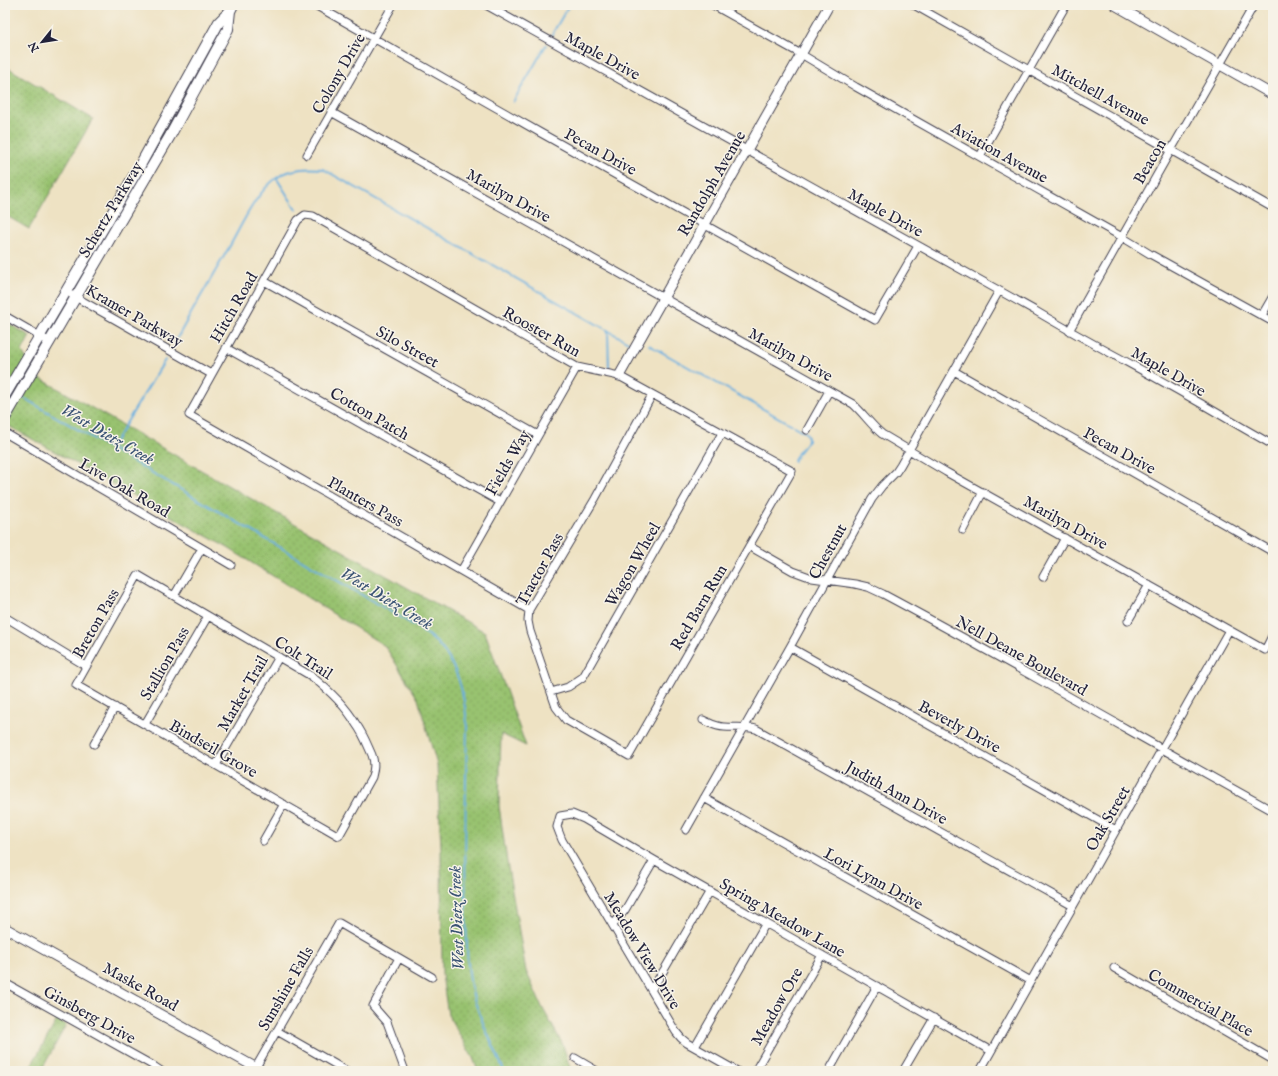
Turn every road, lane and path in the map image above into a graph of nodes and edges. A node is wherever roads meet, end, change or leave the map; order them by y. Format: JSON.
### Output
{"nodes":[{"id":1,"x":314,"y":5,"type":"edge"},
{"id":2,"x":393,"y":5,"type":"edge"},
{"id":3,"x":486,"y":5,"type":"edge"},
{"id":4,"x":713,"y":5,"type":"edge"},
{"id":5,"x":829,"y":5,"type":"edge"},
{"id":6,"x":914,"y":5,"type":"edge"},
{"id":7,"x":1066,"y":5,"type":"edge"},
{"id":8,"x":1115,"y":5,"type":"edge"},
{"id":9,"x":1254,"y":5,"type":"edge"},
{"id":10,"x":232,"y":8,"type":"edge"},
{"id":11,"x":374,"y":38,"type":"junction"},
{"id":12,"x":209,"y":41,"type":"junction"},
{"id":13,"x":219,"y":47,"type":"junction"},
{"id":14,"x":801,"y":54,"type":"junction"},
{"id":15,"x":1220,"y":65,"type":"junction"},
{"id":16,"x":193,"y":70,"type":"junction"},
{"id":17,"x":1029,"y":70,"type":"junction"},
{"id":18,"x":202,"y":76,"type":"junction"},
{"id":19,"x":1273,"y":94,"type":"edge"},
{"id":20,"x":332,"y":112,"type":"junction"},
{"id":21,"x":160,"y":130,"type":"junction"},
{"id":22,"x":170,"y":136,"type":"junction"},
{"id":23,"x":746,"y":150,"type":"junction"},
{"id":24,"x":1171,"y":150,"type":"junction"},
{"id":25,"x":307,"y":155,"type":"dead end"},
{"id":26,"x":980,"y":156,"type":"junction"},
{"id":27,"x":138,"y":169,"type":"junction"},
{"id":28,"x":148,"y":174,"type":"junction"},
{"id":29,"x":1273,"y":208,"type":"edge"},
{"id":30,"x":305,"y":214,"type":"joint"},
{"id":31,"x":705,"y":224,"type":"junction"},
{"id":32,"x":104,"y":229,"type":"junction"},
{"id":33,"x":113,"y":234,"type":"junction"},
{"id":34,"x":1122,"y":237,"type":"junction"},
{"id":35,"x":918,"y":246,"type":"junction"},
{"id":36,"x":90,"y":261,"type":"junction"},
{"id":37,"x":264,"y":281,"type":"junction"},
{"id":38,"x":999,"y":291,"type":"junction"},
{"id":39,"x":66,"y":292,"type":"junction"},
{"id":40,"x":1273,"y":296,"type":"edge"},
{"id":41,"x":663,"y":297,"type":"junction"},
{"id":42,"x":76,"y":298,"type":"junction"},
{"id":43,"x":5,"y":316,"type":"edge"},
{"id":44,"x":1262,"y":316,"type":"junction"},
{"id":45,"x":1273,"y":322,"type":"edge"},
{"id":46,"x":1069,"y":331,"type":"junction"},
{"id":47,"x":40,"y":336,"type":"junction"},
{"id":48,"x":50,"y":342,"type":"junction"},
{"id":49,"x":226,"y":348,"type":"junction"},
{"id":50,"x":577,"y":367,"type":"junction"},
{"id":51,"x":954,"y":371,"type":"junction"},
{"id":52,"x":211,"y":374,"type":"junction"},
{"id":53,"x":619,"y":376,"type":"junction"},
{"id":54,"x":829,"y":391,"type":"junction"},
{"id":55,"x":5,"y":395,"type":"edge"},
{"id":56,"x":652,"y":395,"type":"junction"},
{"id":57,"x":189,"y":415,"type":"joint"},
{"id":58,"x":5,"y":418,"type":"edge"},
{"id":59,"x":807,"y":430,"type":"dead end"},
{"id":60,"x":5,"y":433,"type":"edge"},
{"id":61,"x":722,"y":433,"type":"junction"},
{"id":62,"x":538,"y":435,"type":"junction"},
{"id":63,"x":1273,"y":445,"type":"edge"},
{"id":64,"x":909,"y":450,"type":"junction"},
{"id":65,"x":792,"y":471,"type":"joint"},
{"id":66,"x":983,"y":492,"type":"junction"},
{"id":67,"x":500,"y":502,"type":"junction"},
{"id":68,"x":963,"y":530,"type":"dead end"},
{"id":69,"x":1065,"y":538,"type":"junction"},
{"id":70,"x":749,"y":546,"type":"junction"},
{"id":71,"x":202,"y":548,"type":"junction"},
{"id":72,"x":1273,"y":552,"type":"edge"},
{"id":73,"x":231,"y":565,"type":"dead end"},
{"id":74,"x":461,"y":571,"type":"junction"},
{"id":75,"x":138,"y":576,"type":"joint"},
{"id":76,"x":1043,"y":577,"type":"dead end"},
{"id":77,"x":827,"y":580,"type":"junction"},
{"id":78,"x":1149,"y":585,"type":"junction"},
{"id":79,"x":174,"y":596,"type":"junction"},
{"id":80,"x":529,"y":610,"type":"junction"},
{"id":81,"x":208,"y":616,"type":"junction"},
{"id":82,"x":5,"y":617,"type":"edge"},
{"id":83,"x":1128,"y":621,"type":"dead end"},
{"id":84,"x":1229,"y":630,"type":"junction"},
{"id":85,"x":1273,"y":634,"type":"edge"},
{"id":86,"x":790,"y":647,"type":"junction"},
{"id":87,"x":279,"y":657,"type":"junction"},
{"id":88,"x":86,"y":666,"type":"junction"},
{"id":89,"x":76,"y":685,"type":"joint"},
{"id":90,"x":551,"y":692,"type":"junction"},
{"id":91,"x":115,"y":707,"type":"junction"},
{"id":92,"x":703,"y":720,"type":"dead end"},
{"id":93,"x":145,"y":724,"type":"junction"},
{"id":94,"x":744,"y":727,"type":"junction"},
{"id":95,"x":94,"y":744,"type":"dead end"},
{"id":96,"x":1162,"y":750,"type":"junction"},
{"id":97,"x":629,"y":756,"type":"joint"},
{"id":98,"x":216,"y":765,"type":"junction"},
{"id":99,"x":704,"y":798,"type":"junction"},
{"id":100,"x":284,"y":804,"type":"junction"},
{"id":101,"x":1273,"y":811,"type":"edge"},
{"id":102,"x":560,"y":816,"type":"joint"},
{"id":103,"x":686,"y":830,"type":"dead end"},
{"id":104,"x":1116,"y":830,"type":"junction"},
{"id":105,"x":339,"y":836,"type":"joint"},
{"id":106,"x":263,"y":841,"type":"dead end"},
{"id":107,"x":654,"y":860,"type":"junction"},
{"id":108,"x":710,"y":891,"type":"junction"},
{"id":109,"x":1073,"y":906,"type":"junction"},
{"id":110,"x":766,"y":923,"type":"junction"},
{"id":111,"x":613,"y":925,"type":"junction"},
{"id":112,"x":5,"y":928,"type":"edge"},
{"id":113,"x":822,"y":955,"type":"junction"},
{"id":114,"x":399,"y":958,"type":"junction"},
{"id":115,"x":1114,"y":968,"type":"dead end"},
{"id":116,"x":432,"y":977,"type":"dead end"},
{"id":117,"x":1030,"y":981,"type":"junction"},
{"id":118,"x":5,"y":983,"type":"edge"},
{"id":119,"x":877,"y":986,"type":"junction"},
{"id":120,"x":651,"y":990,"type":"junction"},
{"id":121,"x":934,"y":1018,"type":"junction"},
{"id":122,"x":277,"y":1030,"type":"junction"},
{"id":123,"x":695,"y":1047,"type":"junction"},
{"id":124,"x":991,"y":1050,"type":"junction"},
{"id":125,"x":575,"y":1058,"type":"dead end"},
{"id":126,"x":1273,"y":1060,"type":"edge"},
{"id":127,"x":259,"y":1069,"type":"edge"},
{"id":128,"x":161,"y":1071,"type":"edge"},
{"id":129,"x":347,"y":1071,"type":"edge"},
{"id":130,"x":405,"y":1071,"type":"edge"},
{"id":131,"x":597,"y":1071,"type":"edge"},
{"id":132,"x":738,"y":1071,"type":"edge"},
{"id":133,"x":755,"y":1071,"type":"edge"},
{"id":134,"x":829,"y":1071,"type":"edge"},
{"id":135,"x":903,"y":1071,"type":"edge"},
{"id":136,"x":980,"y":1071,"type":"edge"}],
"edges":[{"from":1,"to":11,"type":"street","name":"Pecan Drive"},
{"from":2,"to":11,"type":"street","name":"Colony Drive"},
{"from":3,"to":23,"type":"street","name":"Maple Drive"},
{"from":4,"to":14,"type":"street","name":"Aviation Avenue"},
{"from":5,"to":14,"type":"street","name":"Randolph Avenue"},
{"from":6,"to":17,"type":"street","name":"Mitchell Avenue"},
{"from":7,"to":17,"type":"street"},
{"from":8,"to":15,"type":"street"},
{"from":9,"to":15,"type":"street","name":"Beacon"},
{"from":10,"to":12,"type":"main road","name":"Schertz Parkway"},
{"from":10,"to":13,"type":"main road","name":"Schertz Parkway"},
{"from":11,"to":20,"type":"street","name":"Colony Drive"},
{"from":11,"to":31,"type":"street","name":"Pecan Drive"},
{"from":12,"to":13,"type":"main road"},
{"from":12,"to":16,"type":"main road","name":"Schertz Parkway"},
{"from":13,"to":18,"type":"main road","name":"Schertz Parkway"},
{"from":14,"to":23,"type":"street","name":"Randolph Avenue"},
{"from":14,"to":26,"type":"street","name":"Aviation Avenue"},
{"from":15,"to":19,"type":"street"},
{"from":15,"to":24,"type":"street","name":"Beacon"},
{"from":16,"to":18,"type":"main road"},
{"from":16,"to":21,"type":"main road","name":"Schertz Parkway"},
{"from":17,"to":24,"type":"street","name":"Mitchell Avenue"},
{"from":17,"to":26,"type":"street"},
{"from":18,"to":22,"type":"main road","name":"Schertz Parkway"},
{"from":20,"to":25,"type":"street","name":"Colony Drive"},
{"from":20,"to":41,"type":"street","name":"Marilyn Drive"},
{"from":21,"to":22,"type":"main road"},
{"from":21,"to":27,"type":"main road","name":"Schertz Parkway"},
{"from":22,"to":28,"type":"main road","name":"Schertz Parkway"},
{"from":23,"to":31,"type":"street","name":"Randolph Avenue"},
{"from":23,"to":35,"type":"street","name":"Maple Drive"},
{"from":24,"to":29,"type":"street","name":"Mitchell Avenue"},
{"from":24,"to":34,"type":"street","name":"Beacon"},
{"from":26,"to":34,"type":"street","name":"Aviation Avenue"},
{"from":27,"to":28,"type":"main road"},
{"from":27,"to":32,"type":"main road","name":"Schertz Parkway"},
{"from":28,"to":33,"type":"main road","name":"Schertz Parkway"},
{"from":30,"to":37,"type":"street","name":"Hitch Road"},
{"from":30,"to":50,"type":"street","name":"Rooster Run"},
{"from":31,"to":35,"type":"street","name":"Pecan Drive"},
{"from":31,"to":41,"type":"street","name":"Randolph Avenue"},
{"from":32,"to":33,"type":"main road"},
{"from":32,"to":36,"type":"main road","name":"Schertz Parkway"},
{"from":33,"to":36,"type":"main road","name":"Schertz Parkway"},
{"from":34,"to":44,"type":"street","name":"Aviation Avenue"},
{"from":34,"to":46,"type":"street","name":"Beacon"},
{"from":35,"to":38,"type":"street","name":"Maple Drive"},
{"from":36,"to":39,"type":"main road","name":"Schertz Parkway"},
{"from":36,"to":42,"type":"main road","name":"Schertz Parkway"},
{"from":37,"to":49,"type":"street","name":"Hitch Road"},
{"from":37,"to":62,"type":"street","name":"Silo Street"},
{"from":38,"to":46,"type":"street","name":"Maple Drive"},
{"from":38,"to":51,"type":"street","name":"Chestnut"},
{"from":39,"to":42,"type":"street","name":"Kramer Parkway"},
{"from":39,"to":47,"type":"main road","name":"Schertz Parkway"},
{"from":40,"to":44,"type":"street"},
{"from":41,"to":53,"type":"street","name":"Randolph Avenue"},
{"from":41,"to":54,"type":"street","name":"Marilyn Drive"},
{"from":42,"to":48,"type":"main road","name":"Schertz Parkway"},
{"from":42,"to":52,"type":"street","name":"Kramer Parkway"},
{"from":43,"to":47,"type":"street"},
{"from":44,"to":45,"type":"street","name":"Aviation Avenue"},
{"from":46,"to":63,"type":"street","name":"Maple Drive"},
{"from":47,"to":48,"type":"street"},
{"from":47,"to":55,"type":"main road","name":"Schertz Parkway"},
{"from":48,"to":58,"type":"main road","name":"Schertz Parkway"},
{"from":49,"to":52,"type":"street","name":"Hitch Road"},
{"from":49,"to":67,"type":"street","name":"Cotton Patch"},
{"from":50,"to":53,"type":"street","name":"Rooster Run"},
{"from":50,"to":62,"type":"street","name":"Fields Way"},
{"from":51,"to":64,"type":"street","name":"Chestnut"},
{"from":51,"to":72,"type":"street","name":"Pecan Drive"},
{"from":52,"to":57,"type":"street","name":"Hitch Road"},
{"from":53,"to":56,"type":"street","name":"Rooster Run"},
{"from":54,"to":59,"type":"street"},
{"from":54,"to":64,"type":"street","name":"Marilyn Drive"},
{"from":56,"to":61,"type":"street","name":"Rooster Run"},
{"from":56,"to":80,"type":"street","name":"Tractor Pass"},
{"from":57,"to":74,"type":"street","name":"Planters Pass"},
{"from":60,"to":71,"type":"street","name":"Live Oak Road"},
{"from":61,"to":65,"type":"street","name":"Rooster Run"},
{"from":61,"to":90,"type":"street","name":"Wagon Wheel"},
{"from":62,"to":67,"type":"street","name":"Fields Way"},
{"from":64,"to":66,"type":"street","name":"Marilyn Drive"},
{"from":64,"to":77,"type":"street","name":"Chestnut"},
{"from":65,"to":70,"type":"street","name":"Red Barn Run"},
{"from":66,"to":68,"type":"street"},
{"from":66,"to":69,"type":"street","name":"Marilyn Drive"},
{"from":67,"to":74,"type":"street","name":"Fields Way"},
{"from":69,"to":76,"type":"street"},
{"from":69,"to":78,"type":"street","name":"Marilyn Drive"},
{"from":70,"to":77,"type":"street","name":"Nell Deane Boulevard"},
{"from":70,"to":97,"type":"street","name":"Red Barn Run"},
{"from":71,"to":73,"type":"street","name":"Live Oak Road"},
{"from":71,"to":79,"type":"street"},
{"from":74,"to":80,"type":"street","name":"Planters Pass"},
{"from":75,"to":79,"type":"street","name":"Colt Trail"},
{"from":75,"to":88,"type":"street","name":"Breton Pass"},
{"from":77,"to":86,"type":"street","name":"Chestnut"},
{"from":77,"to":96,"type":"street","name":"Nell Deane Boulevard"},
{"from":78,"to":83,"type":"street"},
{"from":78,"to":84,"type":"street","name":"Marilyn Drive"},
{"from":79,"to":81,"type":"street","name":"Colt Trail"},
{"from":80,"to":90,"type":"street","name":"Tractor Pass"},
{"from":81,"to":87,"type":"street","name":"Colt Trail"},
{"from":81,"to":93,"type":"street","name":"Stallion Pass"},
{"from":82,"to":88,"type":"street"},
{"from":84,"to":85,"type":"street"},
{"from":84,"to":96,"type":"street","name":"Oak Street"},
{"from":86,"to":94,"type":"street","name":"Chestnut"},
{"from":86,"to":104,"type":"street","name":"Beverly Drive"},
{"from":87,"to":98,"type":"street","name":"Market Trail"},
{"from":87,"to":105,"type":"street","name":"Colt Trail"},
{"from":88,"to":89,"type":"street","name":"Breton Pass"},
{"from":89,"to":91,"type":"street","name":"Bindseil Grove"},
{"from":90,"to":97,"type":"street","name":"Tractor Pass"},
{"from":91,"to":93,"type":"street","name":"Bindseil Grove"},
{"from":91,"to":95,"type":"street"},
{"from":92,"to":94,"type":"street","name":"Judith Ann Drive"},
{"from":93,"to":98,"type":"street","name":"Bindseil Grove"},
{"from":94,"to":99,"type":"street","name":"Chestnut"},
{"from":94,"to":109,"type":"street","name":"Judith Ann Drive"},
{"from":96,"to":101,"type":"street","name":"Nell Deane Boulevard"},
{"from":96,"to":104,"type":"street","name":"Oak Street"},
{"from":98,"to":100,"type":"street","name":"Bindseil Grove"},
{"from":99,"to":103,"type":"street","name":"Chestnut"},
{"from":99,"to":117,"type":"street","name":"Lori Lynn Drive"},
{"from":100,"to":105,"type":"street","name":"Bindseil Grove"},
{"from":100,"to":106,"type":"street"},
{"from":102,"to":107,"type":"street","name":"Spring Meadow Lane"},
{"from":102,"to":111,"type":"street","name":"Meadow View Drive"},
{"from":104,"to":109,"type":"street","name":"Oak Street"},
{"from":107,"to":108,"type":"street","name":"Spring Meadow Lane"},
{"from":107,"to":111,"type":"street"},
{"from":108,"to":110,"type":"street","name":"Spring Meadow Lane"},
{"from":108,"to":120,"type":"street"},
{"from":109,"to":117,"type":"street","name":"Oak Street"},
{"from":110,"to":113,"type":"street","name":"Spring Meadow Lane"},
{"from":110,"to":123,"type":"street"},
{"from":111,"to":120,"type":"street","name":"Meadow View Drive"},
{"from":112,"to":127,"type":"street","name":"Maske Road"},
{"from":113,"to":119,"type":"street","name":"Spring Meadow Lane"},
{"from":113,"to":133,"type":"street","name":"Meadow Ore"},
{"from":114,"to":116,"type":"street"},
{"from":114,"to":122,"type":"street","name":"Sunshine Falls"},
{"from":114,"to":130,"type":"street"},
{"from":115,"to":126,"type":"street","name":"Commercial Place"},
{"from":117,"to":124,"type":"street","name":"Oak Street"},
{"from":118,"to":128,"type":"street","name":"Ginsberg Drive"},
{"from":119,"to":121,"type":"street","name":"Spring Meadow Lane"},
{"from":119,"to":134,"type":"street"},
{"from":120,"to":123,"type":"street","name":"Meadow View Drive"},
{"from":121,"to":124,"type":"street","name":"Spring Meadow Lane"},
{"from":121,"to":135,"type":"street"},
{"from":122,"to":127,"type":"street","name":"Sunshine Falls"},
{"from":122,"to":129,"type":"street"},
{"from":123,"to":132,"type":"street","name":"Meadow View Drive"},
{"from":124,"to":136,"type":"street","name":"Oak Street"},
{"from":125,"to":131,"type":"street"}]}
